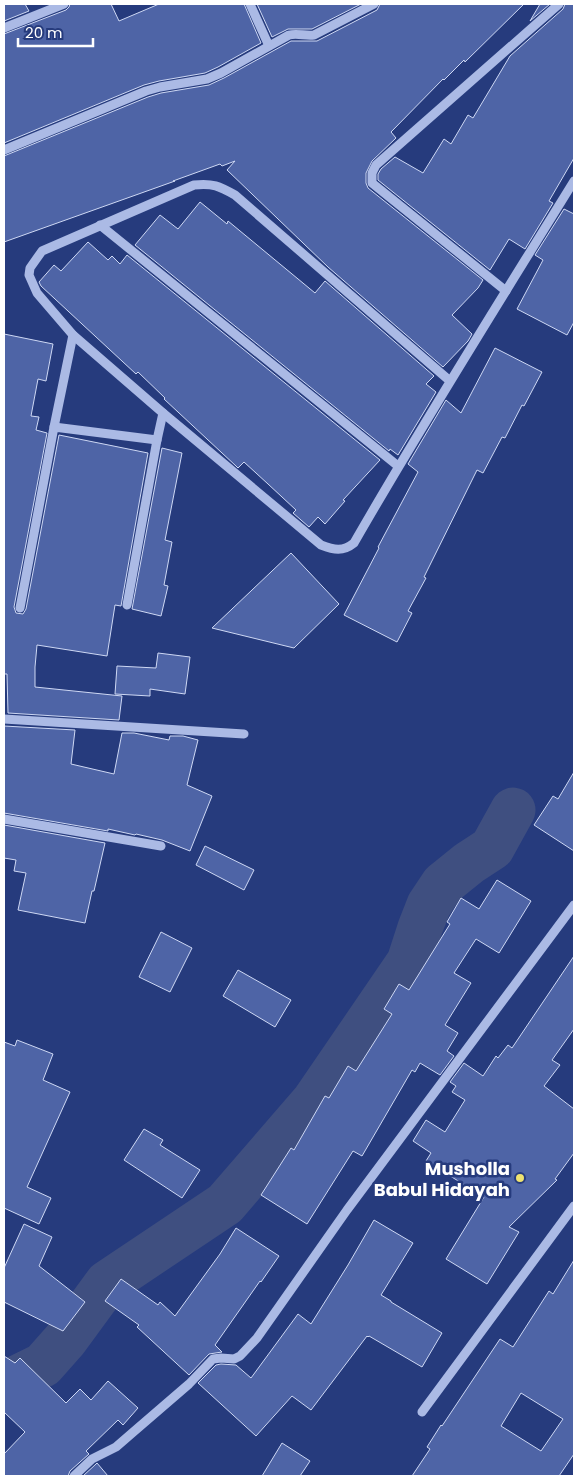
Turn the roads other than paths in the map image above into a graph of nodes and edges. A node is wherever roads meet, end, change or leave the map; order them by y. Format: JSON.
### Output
{"nodes":[{"id":1,"x":64,"y":4,"type":"edge"},
{"id":2,"x":250,"y":4,"type":"edge"},
{"id":3,"x":374,"y":4,"type":"edge"},
{"id":4,"x":559,"y":4,"type":"edge"},
{"id":5,"x":4,"y":28,"type":"edge"},
{"id":6,"x":269,"y":46,"type":"junction"},
{"id":7,"x":4,"y":150,"type":"edge"},
{"id":8,"x":574,"y":181,"type":"edge"},
{"id":9,"x":100,"y":225,"type":"junction"},
{"id":10,"x":506,"y":291,"type":"junction"},
{"id":11,"x":73,"y":335,"type":"junction"},
{"id":12,"x":450,"y":382,"type":"junction"},
{"id":13,"x":163,"y":413,"type":"junction"},
{"id":14,"x":54,"y":427,"type":"junction"},
{"id":15,"x":157,"y":440,"type":"junction"},
{"id":16,"x":398,"y":466,"type":"junction"},
{"id":17,"x":127,"y":605,"type":"dead end"},
{"id":18,"x":20,"y":608,"type":"dead end"},
{"id":19,"x":4,"y":719,"type":"edge"},
{"id":20,"x":244,"y":734,"type":"dead end"},
{"id":21,"x":4,"y":820,"type":"edge"},
{"id":22,"x":161,"y":846,"type":"dead end"},
{"id":23,"x":573,"y":910,"type":"edge"},
{"id":24,"x":574,"y":1206,"type":"edge"},
{"id":25,"x":422,"y":1412,"type":"dead end"},
{"id":26,"x":74,"y":1476,"type":"edge"}],
"edges":[{"from":1,"to":5,"type":"street"},
{"from":2,"to":6,"type":"street"},
{"from":3,"to":6,"type":"street"},
{"from":4,"to":10,"type":"street"},
{"from":6,"to":7,"type":"street"},
{"from":8,"to":10,"type":"street"},
{"from":9,"to":11,"type":"street"},
{"from":9,"to":12,"type":"street"},
{"from":9,"to":16,"type":"street"},
{"from":10,"to":12,"type":"street"},
{"from":11,"to":13,"type":"street"},
{"from":11,"to":14,"type":"street"},
{"from":12,"to":16,"type":"street"},
{"from":13,"to":15,"type":"street"},
{"from":13,"to":16,"type":"street"},
{"from":14,"to":15,"type":"street"},
{"from":14,"to":18,"type":"street"},
{"from":15,"to":17,"type":"street"},
{"from":19,"to":20,"type":"street"},
{"from":21,"to":22,"type":"street"},
{"from":23,"to":26,"type":"street"},
{"from":24,"to":25,"type":"street"}]}
